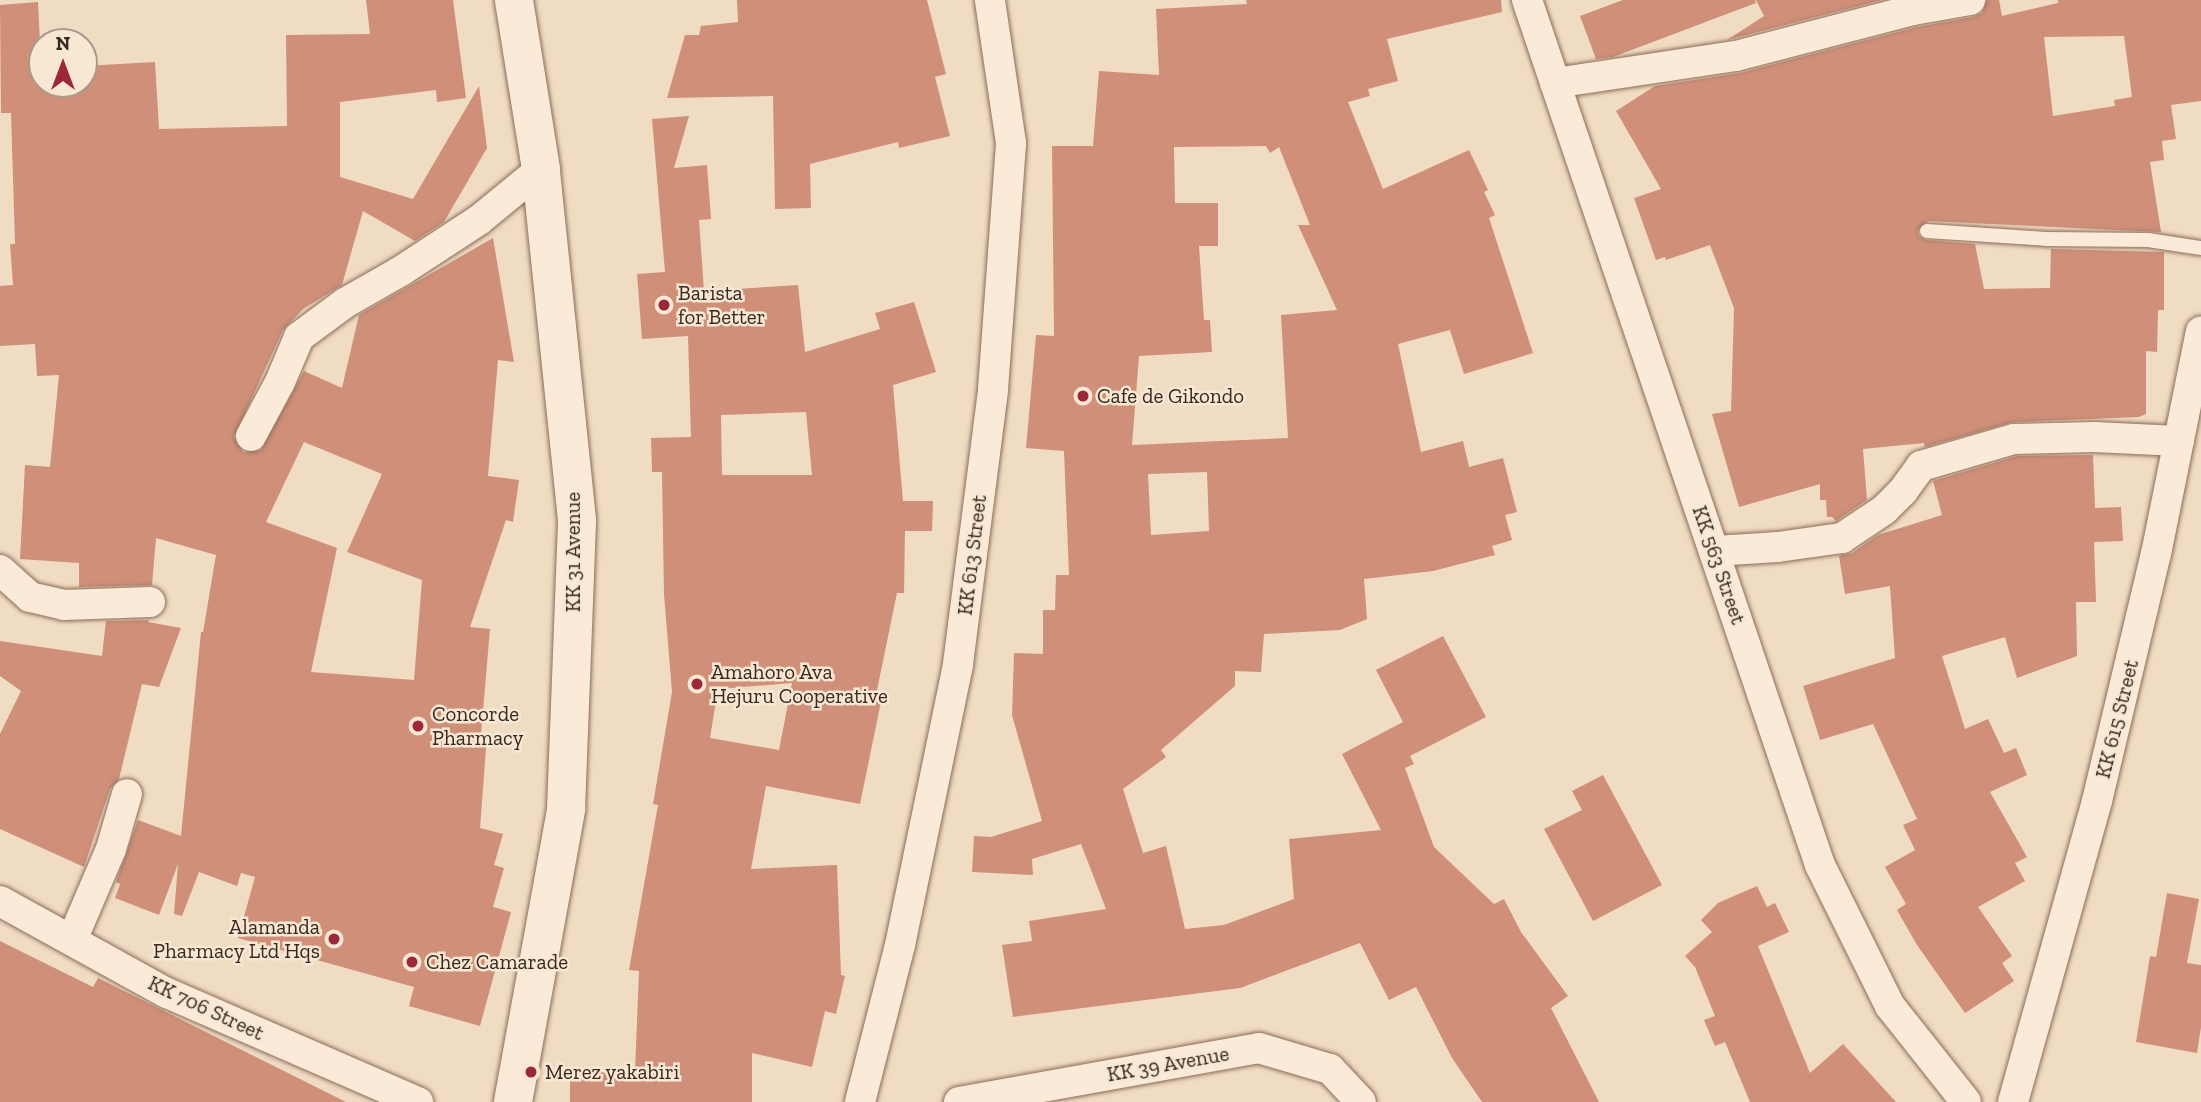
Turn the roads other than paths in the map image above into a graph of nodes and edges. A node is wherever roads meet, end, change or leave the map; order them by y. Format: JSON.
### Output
{"nodes":[{"id":1,"x":514,"y":0,"type":"edge"},
{"id":2,"x":990,"y":0,"type":"edge"},
{"id":3,"x":1527,"y":0,"type":"edge"},
{"id":4,"x":1970,"y":0,"type":"edge"},
{"id":5,"x":1555,"y":83,"type":"junction"},
{"id":6,"x":541,"y":169,"type":"junction"},
{"id":7,"x":1927,"y":231,"type":"dead end"},
{"id":8,"x":2201,"y":248,"type":"edge"},
{"id":9,"x":2201,"y":331,"type":"edge"},
{"id":10,"x":251,"y":436,"type":"dead end"},
{"id":11,"x":2179,"y":441,"type":"junction"},
{"id":12,"x":1714,"y":551,"type":"junction"},
{"id":13,"x":0,"y":570,"type":"edge"},
{"id":14,"x":150,"y":602,"type":"dead end"},
{"id":15,"x":127,"y":794,"type":"dead end"},
{"id":16,"x":0,"y":901,"type":"edge"},
{"id":17,"x":72,"y":940,"type":"junction"},
{"id":18,"x":418,"y":1102,"type":"edge"},
{"id":19,"x":513,"y":1102,"type":"edge"},
{"id":20,"x":860,"y":1102,"type":"edge"},
{"id":21,"x":959,"y":1102,"type":"edge"},
{"id":22,"x":1361,"y":1102,"type":"edge"},
{"id":23,"x":1966,"y":1102,"type":"edge"},
{"id":24,"x":2013,"y":1102,"type":"edge"}],
"edges":[{"from":1,"to":6,"type":"main road","name":"KK 31 Avenue"},
{"from":2,"to":20,"type":"street","name":"KK 613 Street"},
{"from":3,"to":5,"type":"street","name":"KK 563 Street"},
{"from":4,"to":5,"type":"street"},
{"from":5,"to":12,"type":"street","name":"KK 563 Street"},
{"from":6,"to":10,"type":"street"},
{"from":6,"to":19,"type":"main road","name":"KK 31 Avenue"},
{"from":7,"to":8,"type":"lane"},
{"from":9,"to":11,"type":"street","name":"KK 615 Street"},
{"from":11,"to":12,"type":"street"},
{"from":11,"to":24,"type":"street","name":"KK 615 Street"},
{"from":12,"to":23,"type":"street","name":"KK 563 Street"},
{"from":13,"to":14,"type":"street"},
{"from":15,"to":17,"type":"street"},
{"from":16,"to":17,"type":"street","name":"KK 706 Street"},
{"from":17,"to":18,"type":"street","name":"KK 706 Street"},
{"from":21,"to":22,"type":"street","name":"KK 39 Avenue"}]}
